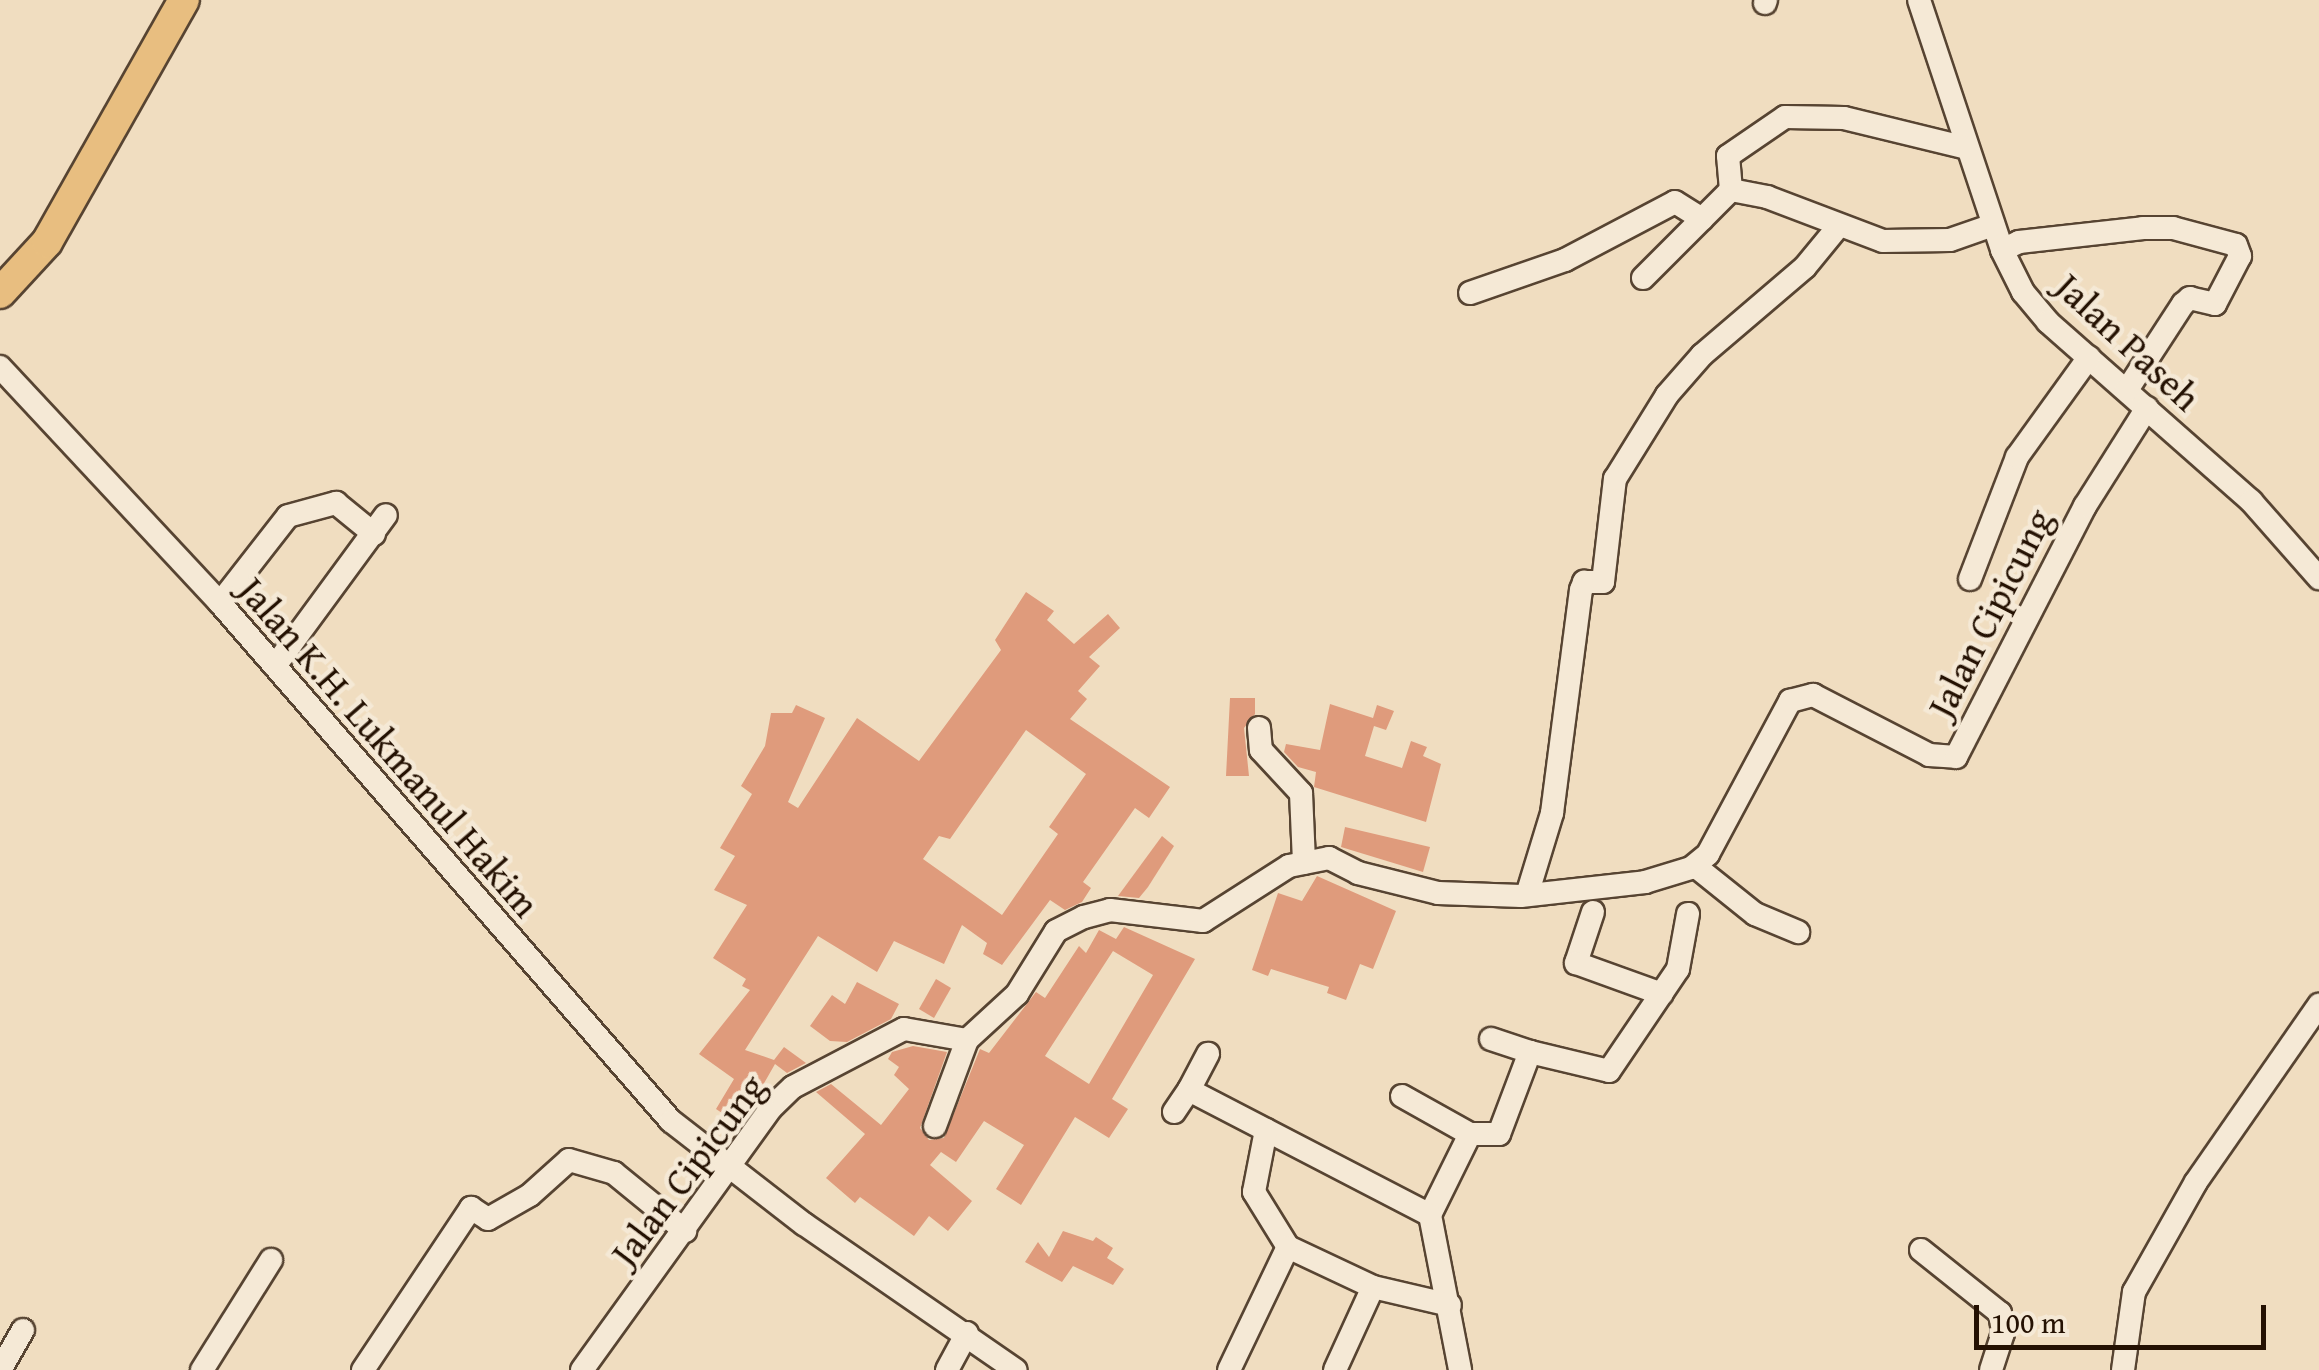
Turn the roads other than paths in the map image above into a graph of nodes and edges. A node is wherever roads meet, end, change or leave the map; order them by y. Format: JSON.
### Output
{"nodes":[{"id":1,"x":184,"y":0,"type":"edge"},
{"id":2,"x":1919,"y":0,"type":"edge"},
{"id":3,"x":1967,"y":148,"type":"junction"},
{"id":4,"x":1730,"y":190,"type":"junction"},
{"id":5,"x":1702,"y":219,"type":"junction"},
{"id":6,"x":1994,"y":225,"type":"junction"},
{"id":7,"x":1837,"y":228,"type":"junction"},
{"id":8,"x":2002,"y":250,"type":"junction"},
{"id":9,"x":1643,"y":278,"type":"dead end"},
{"id":10,"x":0,"y":293,"type":"edge"},
{"id":11,"x":1470,"y":293,"type":"dead end"},
{"id":12,"x":2090,"y":357,"type":"junction"},
{"id":13,"x":0,"y":367,"type":"edge"},
{"id":14,"x":2127,"y":390,"type":"junction"},
{"id":15,"x":2148,"y":408,"type":"junction"},
{"id":16,"x":2319,"y":578,"type":"edge"},
{"id":17,"x":1970,"y":579,"type":"dead end"},
{"id":18,"x":220,"y":603,"type":"junction"},
{"id":19,"x":275,"y":666,"type":"junction"},
{"id":20,"x":1259,"y":728,"type":"dead end"},
{"id":21,"x":1304,"y":862,"type":"junction"},
{"id":22,"x":1686,"y":869,"type":"junction"},
{"id":23,"x":1528,"y":895,"type":"junction"},
{"id":24,"x":1593,"y":912,"type":"dead end"},
{"id":25,"x":1688,"y":914,"type":"dead end"},
{"id":26,"x":1798,"y":932,"type":"dead end"},
{"id":27,"x":1662,"y":994,"type":"junction"},
{"id":28,"x":2319,"y":1005,"type":"edge"},
{"id":29,"x":1491,"y":1039,"type":"dead end"},
{"id":30,"x":967,"y":1040,"type":"junction"},
{"id":31,"x":1530,"y":1052,"type":"junction"},
{"id":32,"x":1208,"y":1054,"type":"dead end"},
{"id":33,"x":1189,"y":1090,"type":"junction"},
{"id":34,"x":1402,"y":1096,"type":"dead end"},
{"id":35,"x":1174,"y":1112,"type":"dead end"},
{"id":36,"x":935,"y":1126,"type":"dead end"},
{"id":37,"x":1266,"y":1130,"type":"junction"},
{"id":38,"x":1470,"y":1134,"type":"junction"},
{"id":39,"x":730,"y":1166,"type":"junction"},
{"id":40,"x":1430,"y":1215,"type":"junction"},
{"id":41,"x":684,"y":1231,"type":"junction"},
{"id":42,"x":1288,"y":1248,"type":"junction"},
{"id":43,"x":1922,"y":1250,"type":"dead end"},
{"id":44,"x":271,"y":1260,"type":"dead end"},
{"id":45,"x":1373,"y":1287,"type":"junction"},
{"id":46,"x":1450,"y":1304,"type":"junction"},
{"id":47,"x":23,"y":1330,"type":"dead end"},
{"id":48,"x":967,"y":1333,"type":"junction"},
{"id":49,"x":0,"y":1370,"type":"edge"},
{"id":50,"x":202,"y":1370,"type":"edge"},
{"id":51,"x":363,"y":1370,"type":"edge"},
{"id":52,"x":582,"y":1370,"type":"edge"},
{"id":53,"x":946,"y":1370,"type":"edge"},
{"id":54,"x":1016,"y":1370,"type":"edge"},
{"id":55,"x":1229,"y":1370,"type":"edge"},
{"id":56,"x":1335,"y":1370,"type":"edge"},
{"id":57,"x":1460,"y":1370,"type":"edge"},
{"id":58,"x":1991,"y":1370,"type":"edge"},
{"id":59,"x":2123,"y":1370,"type":"edge"}],
"edges":[{"from":1,"to":10,"type":"main road"},
{"from":2,"to":3,"type":"street","name":"Jalan Paseh"},
{"from":3,"to":4,"type":"street"},
{"from":3,"to":6,"type":"street","name":"Jalan Paseh"},
{"from":4,"to":5,"type":"street"},
{"from":4,"to":7,"type":"street"},
{"from":5,"to":9,"type":"street"},
{"from":5,"to":11,"type":"street"},
{"from":6,"to":7,"type":"street"},
{"from":6,"to":8,"type":"street","name":"Jalan Paseh"},
{"from":7,"to":23,"type":"street"},
{"from":8,"to":12,"type":"street","name":"Jalan Paseh"},
{"from":8,"to":14,"type":"street"},
{"from":12,"to":14,"type":"street","name":"Jalan Paseh"},
{"from":12,"to":17,"type":"street"},
{"from":13,"to":18,"type":"street","name":"Jalan K.H. Lukmanul Hakim"},
{"from":14,"to":15,"type":"street","name":"Jalan Paseh"},
{"from":15,"to":16,"type":"street","name":"Jalan Paseh"},
{"from":15,"to":22,"type":"street","name":"Jalan Cipicung"},
{"from":18,"to":19,"type":"street","name":"Jalan K.H. Lukmanul Hakim"},
{"from":18,"to":19,"type":"street"},
{"from":19,"to":39,"type":"street","name":"Jalan K.H. Lukmanul Hakim"},
{"from":20,"to":21,"type":"street"},
{"from":21,"to":23,"type":"street"},
{"from":21,"to":30,"type":"street"},
{"from":22,"to":23,"type":"street"},
{"from":22,"to":26,"type":"street"},
{"from":24,"to":27,"type":"street"},
{"from":25,"to":27,"type":"street"},
{"from":27,"to":31,"type":"street"},
{"from":28,"to":59,"type":"street"},
{"from":29,"to":31,"type":"street"},
{"from":30,"to":36,"type":"street"},
{"from":30,"to":39,"type":"street","name":"Jalan Cipicung"},
{"from":31,"to":38,"type":"street"},
{"from":32,"to":33,"type":"street"},
{"from":33,"to":35,"type":"street"},
{"from":33,"to":37,"type":"street"},
{"from":34,"to":38,"type":"street"},
{"from":37,"to":40,"type":"street"},
{"from":37,"to":42,"type":"street"},
{"from":38,"to":40,"type":"street"},
{"from":39,"to":41,"type":"street","name":"Jalan Cipicung"},
{"from":39,"to":48,"type":"street","name":"Jalan K.H. Lukmanul Hakim"},
{"from":40,"to":46,"type":"street"},
{"from":41,"to":51,"type":"street"},
{"from":41,"to":52,"type":"street","name":"Jalan Cipicung"},
{"from":42,"to":45,"type":"street"},
{"from":42,"to":55,"type":"street"},
{"from":43,"to":58,"type":"street"},
{"from":44,"to":50,"type":"street"},
{"from":45,"to":46,"type":"street"},
{"from":45,"to":56,"type":"street"},
{"from":46,"to":57,"type":"street"},
{"from":47,"to":49,"type":"street"},
{"from":48,"to":53,"type":"street"},
{"from":48,"to":54,"type":"street","name":"Jalan K.H. Lukmanul Hakim"}]}
